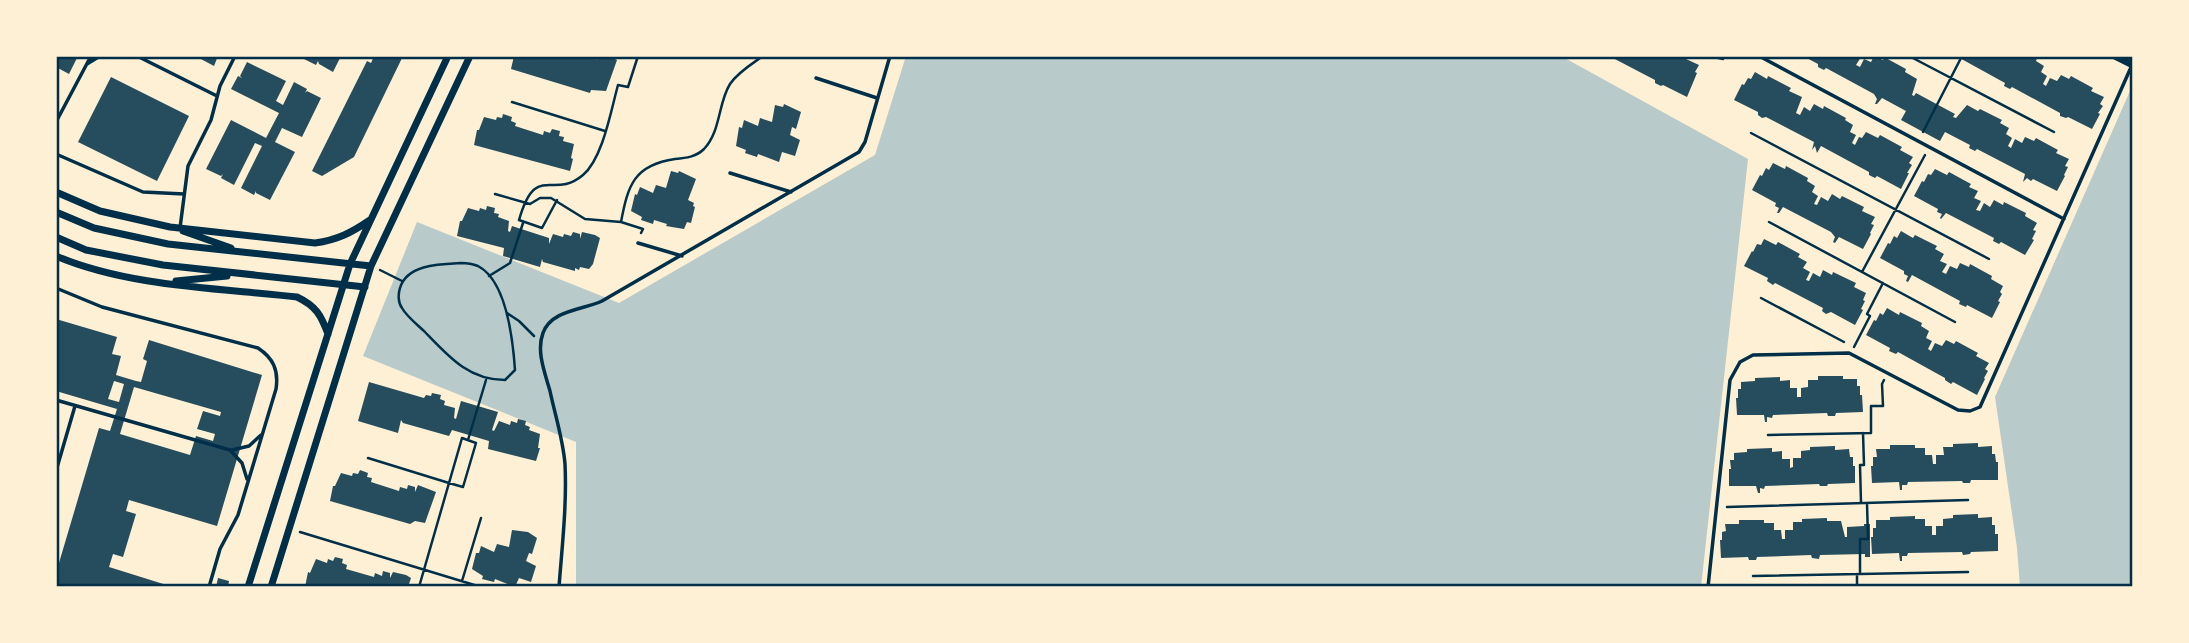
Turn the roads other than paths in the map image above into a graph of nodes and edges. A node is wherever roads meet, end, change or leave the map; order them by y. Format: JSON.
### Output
{"nodes":[{"id":1,"x":91,"y":56,"type":"edge"},
{"id":2,"x":100,"y":56,"type":"edge"},
{"id":3,"x":137,"y":56,"type":"edge"},
{"id":4,"x":235,"y":56,"type":"edge"},
{"id":5,"x":448,"y":56,"type":"edge"},
{"id":6,"x":470,"y":56,"type":"edge"},
{"id":7,"x":890,"y":56,"type":"edge"},
{"id":8,"x":1759,"y":56,"type":"edge"},
{"id":9,"x":2115,"y":56,"type":"edge"},
{"id":10,"x":85,"y":65,"type":"junction"},
{"id":11,"x":2133,"y":65,"type":"edge"},
{"id":12,"x":816,"y":78,"type":"dead end"},
{"id":13,"x":217,"y":96,"type":"junction"},
{"id":14,"x":877,"y":98,"type":"junction"},
{"id":15,"x":56,"y":122,"type":"edge"},
{"id":16,"x":56,"y":153,"type":"edge"},
{"id":17,"x":730,"y":173,"type":"dead end"},
{"id":18,"x":56,"y":192,"type":"edge"},
{"id":19,"x":792,"y":192,"type":"junction"},
{"id":20,"x":184,"y":194,"type":"junction"},
{"id":21,"x":56,"y":212,"type":"edge"},
{"id":22,"x":370,"y":219,"type":"junction"},
{"id":23,"x":2064,"y":219,"type":"junction"},
{"id":24,"x":170,"y":227,"type":"junction"},
{"id":25,"x":180,"y":228,"type":"junction"},
{"id":26,"x":56,"y":237,"type":"edge"},
{"id":27,"x":638,"y":243,"type":"road end"},
{"id":28,"x":245,"y":253,"type":"junction"},
{"id":29,"x":56,"y":256,"type":"edge"},
{"id":30,"x":682,"y":256,"type":"junction"},
{"id":31,"x":350,"y":264,"type":"junction"},
{"id":32,"x":371,"y":266,"type":"junction"},
{"id":33,"x":243,"y":274,"type":"junction"},
{"id":34,"x":162,"y":282,"type":"junction"},
{"id":35,"x":344,"y":285,"type":"junction"},
{"id":36,"x":365,"y":287,"type":"junction"},
{"id":37,"x":56,"y":288,"type":"edge"},
{"id":38,"x":328,"y":334,"type":"junction"},
{"id":39,"x":56,"y":400,"type":"edge"},
{"id":40,"x":75,"y":406,"type":"junction"},
{"id":41,"x":263,"y":432,"type":"junction"},
{"id":42,"x":230,"y":450,"type":"junction"},
{"id":43,"x":56,"y":471,"type":"edge"},
{"id":44,"x":247,"y":485,"type":"junction"},
{"id":45,"x":209,"y":587,"type":"edge"},
{"id":46,"x":248,"y":587,"type":"edge"},
{"id":47,"x":271,"y":587,"type":"edge"},
{"id":48,"x":559,"y":587,"type":"edge"},
{"id":49,"x":1708,"y":587,"type":"edge"}],
"edges":[{"from":1,"to":10,"type":"lane"},
{"from":2,"to":10,"type":"lane"},
{"from":3,"to":13,"type":"lane"},
{"from":4,"to":13,"type":"lane"},
{"from":5,"to":22,"type":"street"},
{"from":6,"to":32,"type":"street"},
{"from":7,"to":14,"type":"lane"},
{"from":8,"to":23,"type":"lane"},
{"from":9,"to":11,"type":"street"},
{"from":10,"to":15,"type":"lane"},
{"from":11,"to":23,"type":"lane"},
{"from":12,"to":14,"type":"lane"},
{"from":13,"to":20,"type":"lane"},
{"from":14,"to":19,"type":"lane"},
{"from":16,"to":20,"type":"lane"},
{"from":17,"to":19,"type":"lane"},
{"from":18,"to":24,"type":"street"},
{"from":19,"to":30,"type":"lane"},
{"from":20,"to":25,"type":"lane"},
{"from":21,"to":28,"type":"street"},
{"from":22,"to":25,"type":"street"},
{"from":22,"to":31,"type":"street"},
{"from":23,"to":49,"type":"lane"},
{"from":24,"to":25,"type":"street"},
{"from":24,"to":28,"type":"street"},
{"from":26,"to":33,"type":"street"},
{"from":27,"to":30,"type":"lane"},
{"from":28,"to":31,"type":"street"},
{"from":29,"to":34,"type":"street"},
{"from":30,"to":48,"type":"lane"},
{"from":31,"to":32,"type":"street"},
{"from":31,"to":35,"type":"street"},
{"from":32,"to":36,"type":"street"},
{"from":33,"to":34,"type":"street"},
{"from":33,"to":35,"type":"street"},
{"from":34,"to":38,"type":"street"},
{"from":35,"to":36,"type":"street"},
{"from":35,"to":38,"type":"street"},
{"from":36,"to":47,"type":"street"},
{"from":37,"to":41,"type":"lane"},
{"from":38,"to":46,"type":"street"},
{"from":39,"to":40,"type":"lane"},
{"from":40,"to":42,"type":"lane"},
{"from":40,"to":43,"type":"lane"},
{"from":41,"to":42,"type":"lane"},
{"from":41,"to":44,"type":"lane"},
{"from":42,"to":44,"type":"lane"},
{"from":44,"to":45,"type":"lane"}]}
